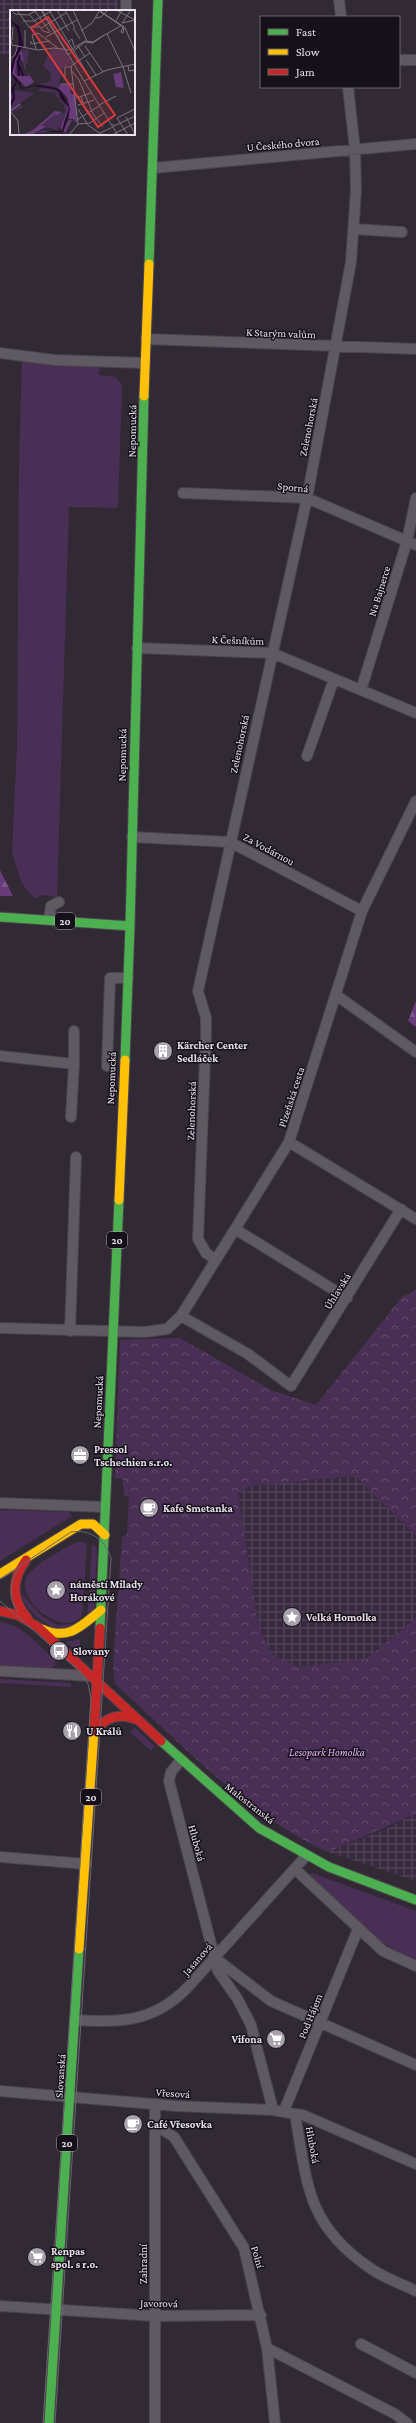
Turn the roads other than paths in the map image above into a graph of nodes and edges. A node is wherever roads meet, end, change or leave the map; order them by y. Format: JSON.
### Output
{"nodes":[{"id":1,"x":158,"y":0,"type":"edge"},
{"id":2,"x":338,"y":0,"type":"edge"},
{"id":3,"x":341,"y":16,"type":"edge"},
{"id":4,"x":400,"y":60,"type":"edge"},
{"id":5,"x":416,"y":60,"type":"edge"},
{"id":6,"x":348,"y":88,"type":"edge"},
{"id":7,"x":416,"y":144,"type":"edge"},
{"id":8,"x":355,"y":150,"type":"junction"},
{"id":9,"x":153,"y":168,"type":"junction"},
{"id":10,"x":353,"y":229,"type":"junction"},
{"id":11,"x":402,"y":232,"type":"dead end"},
{"id":12,"x":146,"y":339,"type":"junction"},
{"id":13,"x":337,"y":347,"type":"junction"},
{"id":14,"x":416,"y":348,"type":"edge"},
{"id":15,"x":0,"y":353,"type":"edge"},
{"id":16,"x":146,"y":363,"type":"junction"},
{"id":17,"x":183,"y":492,"type":"dead end"},
{"id":18,"x":307,"y":498,"type":"junction"},
{"id":19,"x":416,"y":498,"type":"edge"},
{"id":20,"x":411,"y":543,"type":"edge"},
{"id":21,"x":137,"y":648,"type":"junction"},
{"id":22,"x":272,"y":653,"type":"junction"},
{"id":23,"x":334,"y":679,"type":"junction"},
{"id":24,"x":361,"y":690,"type":"junction"},
{"id":25,"x":416,"y":713,"type":"edge"},
{"id":26,"x":307,"y":756,"type":"dead end"},
{"id":27,"x":416,"y":801,"type":"edge"},
{"id":28,"x":132,"y":837,"type":"junction"},
{"id":29,"x":230,"y":842,"type":"junction"},
{"id":30,"x":59,"y":902,"type":"dead end"},
{"id":31,"x":362,"y":911,"type":"junction"},
{"id":32,"x":0,"y":917,"type":"edge"},
{"id":33,"x":49,"y":920,"type":"junction"},
{"id":34,"x":130,"y":926,"type":"junction"},
{"id":35,"x":128,"y":978,"type":"junction"},
{"id":36,"x":336,"y":995,"type":"junction"},
{"id":37,"x":74,"y":1031,"type":"dead end"},
{"id":38,"x":416,"y":1052,"type":"edge"},
{"id":39,"x":0,"y":1056,"type":"edge"},
{"id":40,"x":74,"y":1064,"type":"junction"},
{"id":41,"x":107,"y":1066,"type":"dead end"},
{"id":42,"x":71,"y":1117,"type":"dead end"},
{"id":43,"x":289,"y":1142,"type":"junction"},
{"id":44,"x":76,"y":1157,"type":"dead end"},
{"id":45,"x":400,"y":1209,"type":"junction"},
{"id":46,"x":416,"y":1219,"type":"edge"},
{"id":47,"x":235,"y":1229,"type":"junction"},
{"id":48,"x":216,"y":1260,"type":"junction"},
{"id":49,"x":347,"y":1298,"type":"junction"},
{"id":50,"x":180,"y":1316,"type":"junction"},
{"id":51,"x":0,"y":1328,"type":"edge"},
{"id":52,"x":70,"y":1331,"type":"junction"},
{"id":53,"x":114,"y":1332,"type":"junction"},
{"id":54,"x":0,"y":1503,"type":"edge"},
{"id":55,"x":105,"y":1508,"type":"junction"},
{"id":56,"x":87,"y":1523,"type":"junction"},
{"id":57,"x":105,"y":1535,"type":"junction"},
{"id":58,"x":31,"y":1554,"type":"junction"},
{"id":59,"x":0,"y":1574,"type":"edge"},
{"id":60,"x":101,"y":1610,"type":"junction"},
{"id":61,"x":0,"y":1611,"type":"edge"},
{"id":62,"x":35,"y":1624,"type":"junction"},
{"id":63,"x":0,"y":1671,"type":"edge"},
{"id":64,"x":95,"y":1679,"type":"junction"},
{"id":65,"x":142,"y":1724,"type":"junction"},
{"id":66,"x":95,"y":1730,"type":"junction"},
{"id":67,"x":181,"y":1760,"type":"junction"},
{"id":68,"x":306,"y":1856,"type":"junction"},
{"id":69,"x":0,"y":1857,"type":"edge"},
{"id":70,"x":86,"y":1864,"type":"junction"},
{"id":71,"x":295,"y":1869,"type":"junction"},
{"id":72,"x":416,"y":1900,"type":"edge"},
{"id":73,"x":358,"y":1929,"type":"junction"},
{"id":74,"x":215,"y":1958,"type":"junction"},
{"id":75,"x":416,"y":1966,"type":"edge"},
{"id":76,"x":76,"y":2020,"type":"junction"},
{"id":77,"x":320,"y":2023,"type":"junction"},
{"id":78,"x":416,"y":2065,"type":"edge"},
{"id":79,"x":0,"y":2091,"type":"edge"},
{"id":80,"x":70,"y":2096,"type":"junction"},
{"id":81,"x":155,"y":2104,"type":"junction"},
{"id":82,"x":274,"y":2110,"type":"junction"},
{"id":83,"x":284,"y":2111,"type":"junction"},
{"id":84,"x":295,"y":2114,"type":"junction"},
{"id":85,"x":155,"y":2125,"type":"junction"},
{"id":86,"x":416,"y":2164,"type":"edge"},
{"id":87,"x":416,"y":2291,"type":"edge"},
{"id":88,"x":0,"y":2306,"type":"edge"},
{"id":89,"x":57,"y":2310,"type":"junction"},
{"id":90,"x":261,"y":2315,"type":"junction"},
{"id":91,"x":155,"y":2316,"type":"junction"},
{"id":92,"x":361,"y":2344,"type":"dead end"},
{"id":93,"x":267,"y":2348,"type":"junction"},
{"id":94,"x":416,"y":2373,"type":"edge"},
{"id":95,"x":49,"y":2423,"type":"edge"},
{"id":96,"x":155,"y":2423,"type":"edge"},
{"id":97,"x":275,"y":2423,"type":"edge"},
{"id":98,"x":407,"y":2423,"type":"edge"}],
"edges":[{"from":1,"to":9,"type":"main road","name":"Nepomucká"},
{"from":2,"to":3,"type":"street"},
{"from":4,"to":5,"type":"street"},
{"from":6,"to":8,"type":"street","name":"Zelenohorská"},
{"from":7,"to":8,"type":"street","name":"U Českého dvora"},
{"from":8,"to":9,"type":"street","name":"U Českého dvora"},
{"from":8,"to":10,"type":"street","name":"Zelenohorská"},
{"from":9,"to":12,"type":"main road","name":"Nepomucká"},
{"from":10,"to":11,"type":"street"},
{"from":10,"to":13,"type":"street","name":"Zelenohorská"},
{"from":12,"to":13,"type":"street","name":"K Starým valům"},
{"from":12,"to":16,"type":"main road","name":"Nepomucká"},
{"from":13,"to":14,"type":"street","name":"K Starým valům"},
{"from":13,"to":18,"type":"street","name":"Zelenohorská"},
{"from":15,"to":16,"type":"street"},
{"from":16,"to":21,"type":"main road","name":"Nepomucká"},
{"from":17,"to":18,"type":"street","name":"Sporná"},
{"from":18,"to":20,"type":"street","name":"Sporná"},
{"from":18,"to":22,"type":"street","name":"Zelenohorská"},
{"from":19,"to":20,"type":"street","name":"Na Bajnerce"},
{"from":20,"to":24,"type":"street","name":"Na Bajnerce"},
{"from":21,"to":22,"type":"street","name":"K Češníkům"},
{"from":21,"to":28,"type":"main road","name":"Nepomucká"},
{"from":22,"to":23,"type":"street","name":"K Češníkům"},
{"from":22,"to":29,"type":"street","name":"Zelenohorská"},
{"from":23,"to":24,"type":"street","name":"K Češníkům"},
{"from":23,"to":26,"type":"street"},
{"from":24,"to":25,"type":"street","name":"K Češníkům"},
{"from":27,"to":31,"type":"street","name":"Plzeňská cesta"},
{"from":28,"to":29,"type":"street","name":"Za Vodárnou"},
{"from":28,"to":34,"type":"main road","name":"Nepomucká"},
{"from":29,"to":31,"type":"street","name":"Za Vodárnou"},
{"from":29,"to":48,"type":"street","name":"Zelenohorská"},
{"from":30,"to":33,"type":"street"},
{"from":31,"to":36,"type":"street","name":"Plzeňská cesta"},
{"from":32,"to":33,"type":"main road","number":"20"},
{"from":33,"to":34,"type":"main road","number":"20"},
{"from":34,"to":35,"type":"main road","name":"Nepomucká","number":"20"},
{"from":35,"to":41,"type":"street"},
{"from":35,"to":53,"type":"main road","name":"Nepomucká","number":"20"},
{"from":36,"to":38,"type":"street"},
{"from":36,"to":43,"type":"street","name":"Plzeňská cesta"},
{"from":37,"to":40,"type":"street"},
{"from":39,"to":40,"type":"street"},
{"from":40,"to":42,"type":"street"},
{"from":43,"to":45,"type":"street"},
{"from":43,"to":47,"type":"street","name":"Plzeňská cesta"},
{"from":44,"to":52,"type":"street"},
{"from":45,"to":46,"type":"street"},
{"from":45,"to":49,"type":"street","name":"Úhlavská"},
{"from":47,"to":48,"type":"street","name":"Plzeňská cesta"},
{"from":47,"to":49,"type":"street"},
{"from":48,"to":50,"type":"street","name":"Plzeňská cesta"},
{"from":49,"to":50,"type":"street","name":"Úhlavská"},
{"from":50,"to":53,"type":"street","name":"Plzeňská cesta"},
{"from":51,"to":52,"type":"street","name":"Plzeňská cesta"},
{"from":52,"to":53,"type":"street","name":"Plzeňská cesta"},
{"from":53,"to":55,"type":"main road","name":"Nepomucká","number":"20"},
{"from":54,"to":55,"type":"street"},
{"from":55,"to":56,"type":"main road"},
{"from":55,"to":57,"type":"main road","number":"20"},
{"from":56,"to":57,"type":"main road"},
{"from":56,"to":58,"type":"main road"},
{"from":57,"to":60,"type":"main road","number":"20"},
{"from":58,"to":59,"type":"main road"},
{"from":58,"to":62,"type":"main road"},
{"from":60,"to":62,"type":"main road"},
{"from":60,"to":64,"type":"main road","number":"20"},
{"from":61,"to":62,"type":"main road"},
{"from":62,"to":64,"type":"main road"},
{"from":63,"to":64,"type":"street"},
{"from":64,"to":65,"type":"main road","name":"Malostranská"},
{"from":64,"to":66,"type":"main road","number":"20"},
{"from":65,"to":66,"type":"main road"},
{"from":65,"to":67,"type":"main road","name":"Malostranská"},
{"from":66,"to":70,"type":"main road","name":"Slovanská","number":"20"},
{"from":67,"to":68,"type":"main road","name":"Malostranská"},
{"from":67,"to":74,"type":"street","name":"Hluboká"},
{"from":68,"to":71,"type":"street","name":"Jasanová"},
{"from":68,"to":72,"type":"main road","name":"Malostranská"},
{"from":69,"to":70,"type":"street"},
{"from":70,"to":76,"type":"main road","name":"Slovanská","number":"20"},
{"from":71,"to":73,"type":"street"},
{"from":71,"to":74,"type":"street","name":"Jasanová"},
{"from":73,"to":75,"type":"street"},
{"from":73,"to":77,"type":"street","name":"Pod Hájem"},
{"from":74,"to":76,"type":"street","name":"Jasanová"},
{"from":74,"to":77,"type":"street"},
{"from":74,"to":82,"type":"street","name":"Hluboká"},
{"from":76,"to":80,"type":"main road","name":"Slovanská","number":"20"},
{"from":77,"to":78,"type":"street"},
{"from":77,"to":83,"type":"street","name":"Pod Hájem"},
{"from":79,"to":80,"type":"street","name":"Vřesová"},
{"from":80,"to":81,"type":"street","name":"Vřesová"},
{"from":80,"to":89,"type":"main road","name":"Slovanská","number":"20"},
{"from":81,"to":82,"type":"street","name":"Vřesová"},
{"from":81,"to":85,"type":"street","name":"Zahradní"},
{"from":82,"to":83,"type":"street","name":"Hluboká"},
{"from":83,"to":84,"type":"street","name":"Hluboká"},
{"from":84,"to":86,"type":"street"},
{"from":84,"to":87,"type":"street","name":"Hluboká"},
{"from":85,"to":90,"type":"street","name":"Polní"},
{"from":85,"to":91,"type":"street","name":"Zahradní"},
{"from":88,"to":89,"type":"street","name":"Javorová"},
{"from":89,"to":91,"type":"street","name":"Javorová"},
{"from":89,"to":95,"type":"main road","name":"Slovanská","number":"20"},
{"from":90,"to":91,"type":"street","name":"Javorová"},
{"from":90,"to":93,"type":"street","name":"Polní"},
{"from":91,"to":96,"type":"street","name":"Zahradní"},
{"from":92,"to":94,"type":"street"},
{"from":93,"to":97,"type":"street","name":"Polní"},
{"from":93,"to":98,"type":"street"}]}
